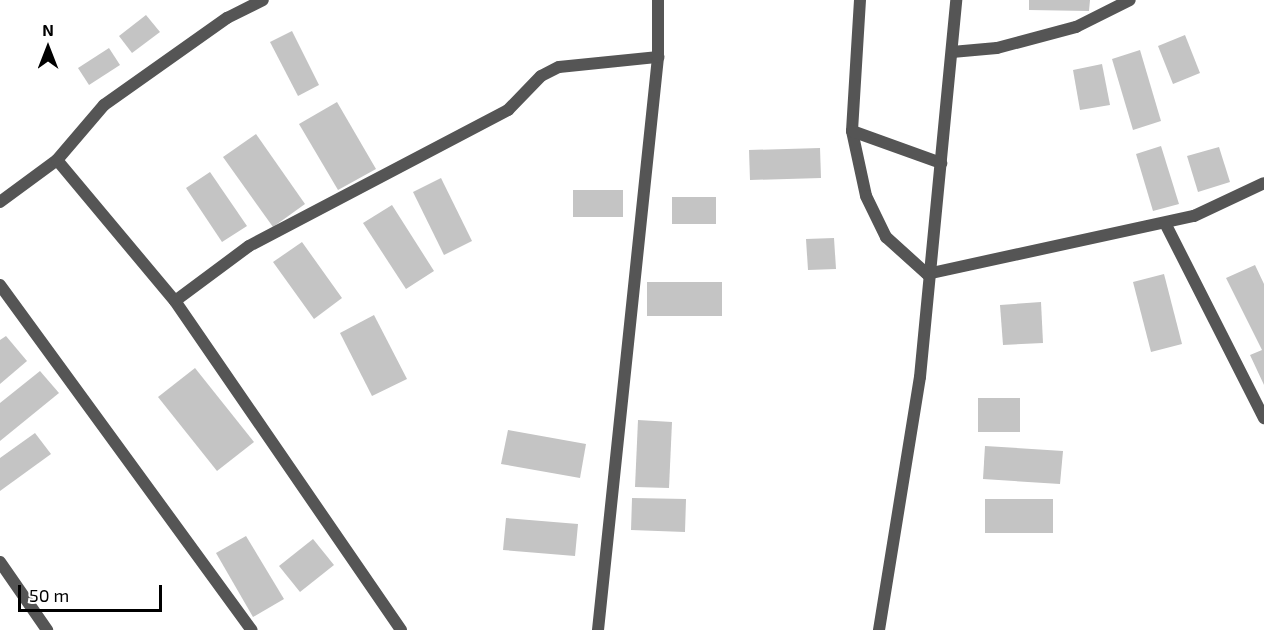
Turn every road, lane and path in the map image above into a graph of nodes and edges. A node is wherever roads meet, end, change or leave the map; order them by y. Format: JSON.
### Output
{"nodes":[{"id":1,"x":263,"y":0,"type":"edge"},
{"id":2,"x":658,"y":0,"type":"edge"},
{"id":3,"x":860,"y":0,"type":"edge"},
{"id":4,"x":956,"y":0,"type":"edge"},
{"id":5,"x":1130,"y":0,"type":"edge"},
{"id":6,"x":952,"y":52,"type":"junction"},
{"id":7,"x":658,"y":57,"type":"junction"},
{"id":8,"x":852,"y":131,"type":"junction"},
{"id":9,"x":57,"y":160,"type":"junction"},
{"id":10,"x":941,"y":163,"type":"junction"},
{"id":11,"x":1264,"y":183,"type":"edge"},
{"id":12,"x":0,"y":202,"type":"edge"},
{"id":13,"x":1165,"y":223,"type":"junction"},
{"id":14,"x":927,"y":274,"type":"junction"},
{"id":15,"x":0,"y":285,"type":"edge"},
{"id":16,"x":175,"y":300,"type":"junction"},
{"id":17,"x":1264,"y":418,"type":"edge"},
{"id":18,"x":0,"y":562,"type":"edge"},
{"id":19,"x":47,"y":630,"type":"edge"},
{"id":20,"x":252,"y":630,"type":"edge"},
{"id":21,"x":401,"y":630,"type":"edge"},
{"id":22,"x":598,"y":630,"type":"edge"},
{"id":23,"x":879,"y":630,"type":"edge"}],
"edges":[{"from":1,"to":9,"type":"street"},
{"from":2,"to":7,"type":"street"},
{"from":3,"to":8,"type":"street"},
{"from":4,"to":6,"type":"street"},
{"from":5,"to":6,"type":"street"},
{"from":6,"to":10,"type":"street"},
{"from":7,"to":16,"type":"street"},
{"from":7,"to":22,"type":"street"},
{"from":8,"to":10,"type":"street"},
{"from":8,"to":14,"type":"street"},
{"from":9,"to":12,"type":"street"},
{"from":9,"to":16,"type":"street"},
{"from":10,"to":14,"type":"street"},
{"from":11,"to":13,"type":"street"},
{"from":13,"to":14,"type":"street"},
{"from":13,"to":17,"type":"street"},
{"from":14,"to":23,"type":"street"},
{"from":15,"to":20,"type":"street"},
{"from":16,"to":21,"type":"street"},
{"from":18,"to":19,"type":"street"}]}
